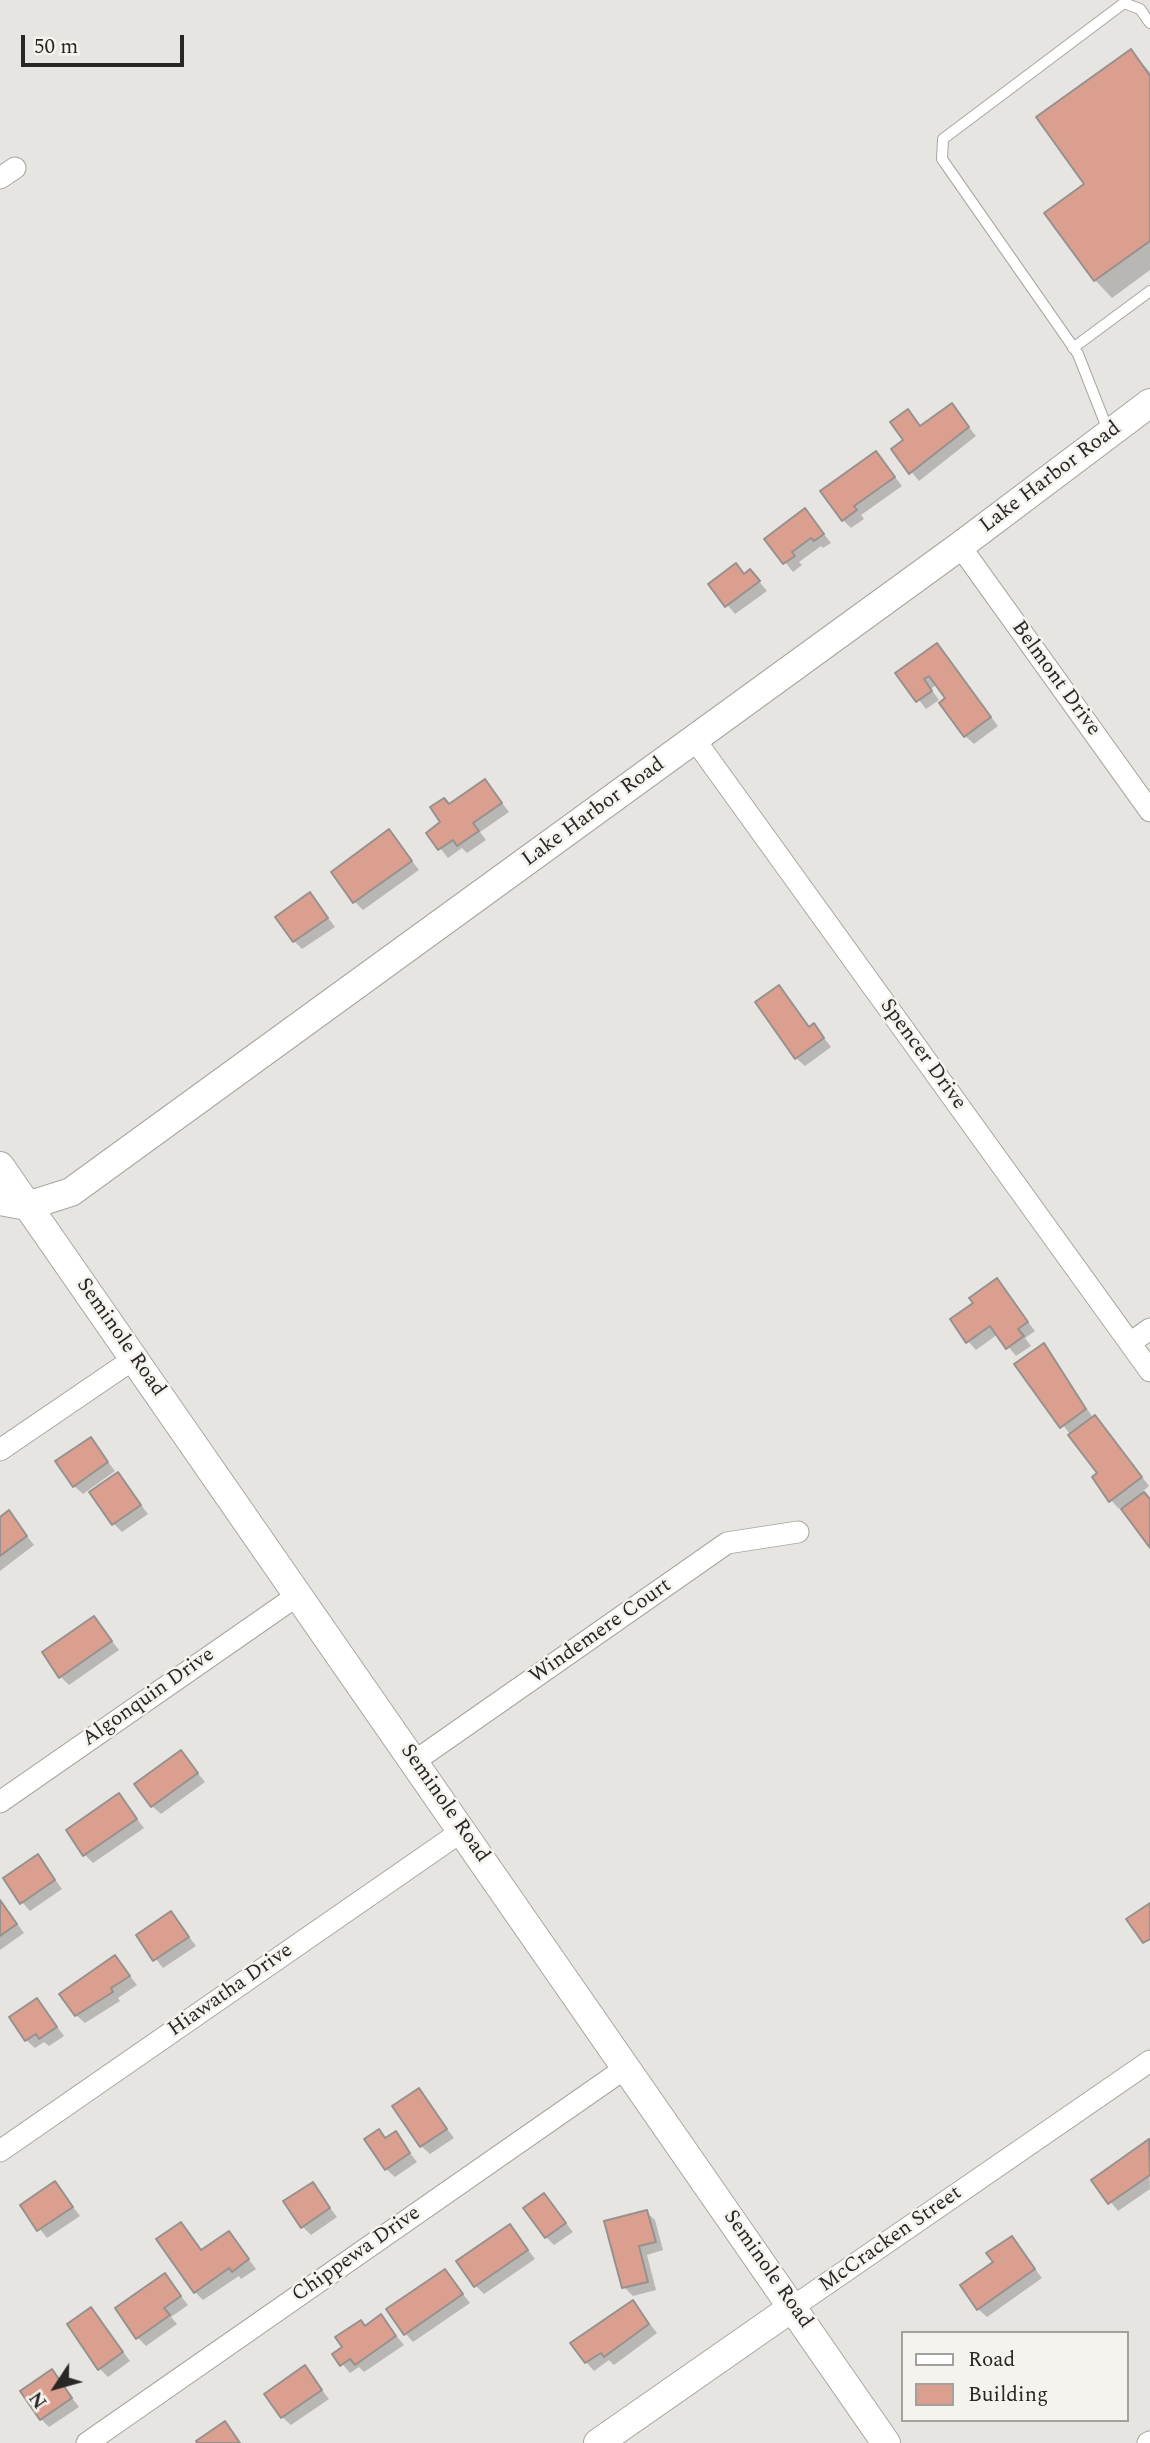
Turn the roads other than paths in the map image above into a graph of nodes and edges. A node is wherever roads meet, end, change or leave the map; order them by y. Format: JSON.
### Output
{"nodes":[{"id":1,"x":1150,"y":23,"type":"edge"},
{"id":2,"x":1150,"y":291,"type":"edge"},
{"id":3,"x":1073,"y":348,"type":"junction"},
{"id":4,"x":1150,"y":403,"type":"edge"},
{"id":5,"x":1109,"y":433,"type":"junction"},
{"id":6,"x":960,"y":546,"type":"junction"},
{"id":7,"x":695,"y":740,"type":"junction"},
{"id":8,"x":1150,"y":811,"type":"edge"},
{"id":9,"x":0,"y":1166,"type":"edge"},
{"id":10,"x":14,"y":1204,"type":"edge"},
{"id":11,"x":1150,"y":1329,"type":"edge"},
{"id":12,"x":1130,"y":1343,"type":"junction"},
{"id":13,"x":135,"y":1358,"type":"junction"},
{"id":14,"x":1150,"y":1371,"type":"edge"},
{"id":15,"x":0,"y":1450,"type":"edge"},
{"id":16,"x":798,"y":1532,"type":"dead end"},
{"id":17,"x":298,"y":1595,"type":"junction"},
{"id":18,"x":415,"y":1761,"type":"junction"},
{"id":19,"x":0,"y":1802,"type":"edge"},
{"id":20,"x":462,"y":1831,"type":"junction"},
{"id":21,"x":1150,"y":2061,"type":"edge"},
{"id":22,"x":628,"y":2067,"type":"junction"},
{"id":23,"x":0,"y":2151,"type":"edge"},
{"id":24,"x":793,"y":2307,"type":"junction"},
{"id":25,"x":87,"y":2443,"type":"edge"},
{"id":26,"x":598,"y":2443,"type":"edge"},
{"id":27,"x":886,"y":2443,"type":"edge"}],
"edges":[{"from":1,"to":3,"type":"lane"},
{"from":2,"to":3,"type":"lane"},
{"from":3,"to":5,"type":"lane"},
{"from":4,"to":5,"type":"street","name":"Lake Harbor Road"},
{"from":5,"to":6,"type":"street","name":"Lake Harbor Road"},
{"from":6,"to":7,"type":"street","name":"Lake Harbor Road"},
{"from":6,"to":8,"type":"street","name":"Belmont Drive"},
{"from":7,"to":10,"type":"street","name":"Lake Harbor Road"},
{"from":7,"to":12,"type":"street","name":"Spencer Drive"},
{"from":9,"to":10,"type":"street","name":"Seminole Road"},
{"from":10,"to":13,"type":"street","name":"Seminole Road"},
{"from":11,"to":12,"type":"street"},
{"from":12,"to":14,"type":"street","name":"Spencer Drive"},
{"from":13,"to":15,"type":"street"},
{"from":13,"to":17,"type":"street","name":"Seminole Road"},
{"from":16,"to":18,"type":"street","name":"Windemere Court"},
{"from":17,"to":18,"type":"street","name":"Seminole Road"},
{"from":17,"to":19,"type":"street","name":"Algonquin Drive"},
{"from":18,"to":20,"type":"street","name":"Seminole Road"},
{"from":20,"to":22,"type":"street","name":"Seminole Road"},
{"from":20,"to":23,"type":"street","name":"Hiawatha Drive"},
{"from":21,"to":24,"type":"street","name":"McCracken Street"},
{"from":22,"to":24,"type":"street","name":"Seminole Road"},
{"from":22,"to":25,"type":"street","name":"Chippewa Drive"},
{"from":24,"to":26,"type":"street","name":"McCracken Street"},
{"from":24,"to":27,"type":"street","name":"Seminole Road"}]}
